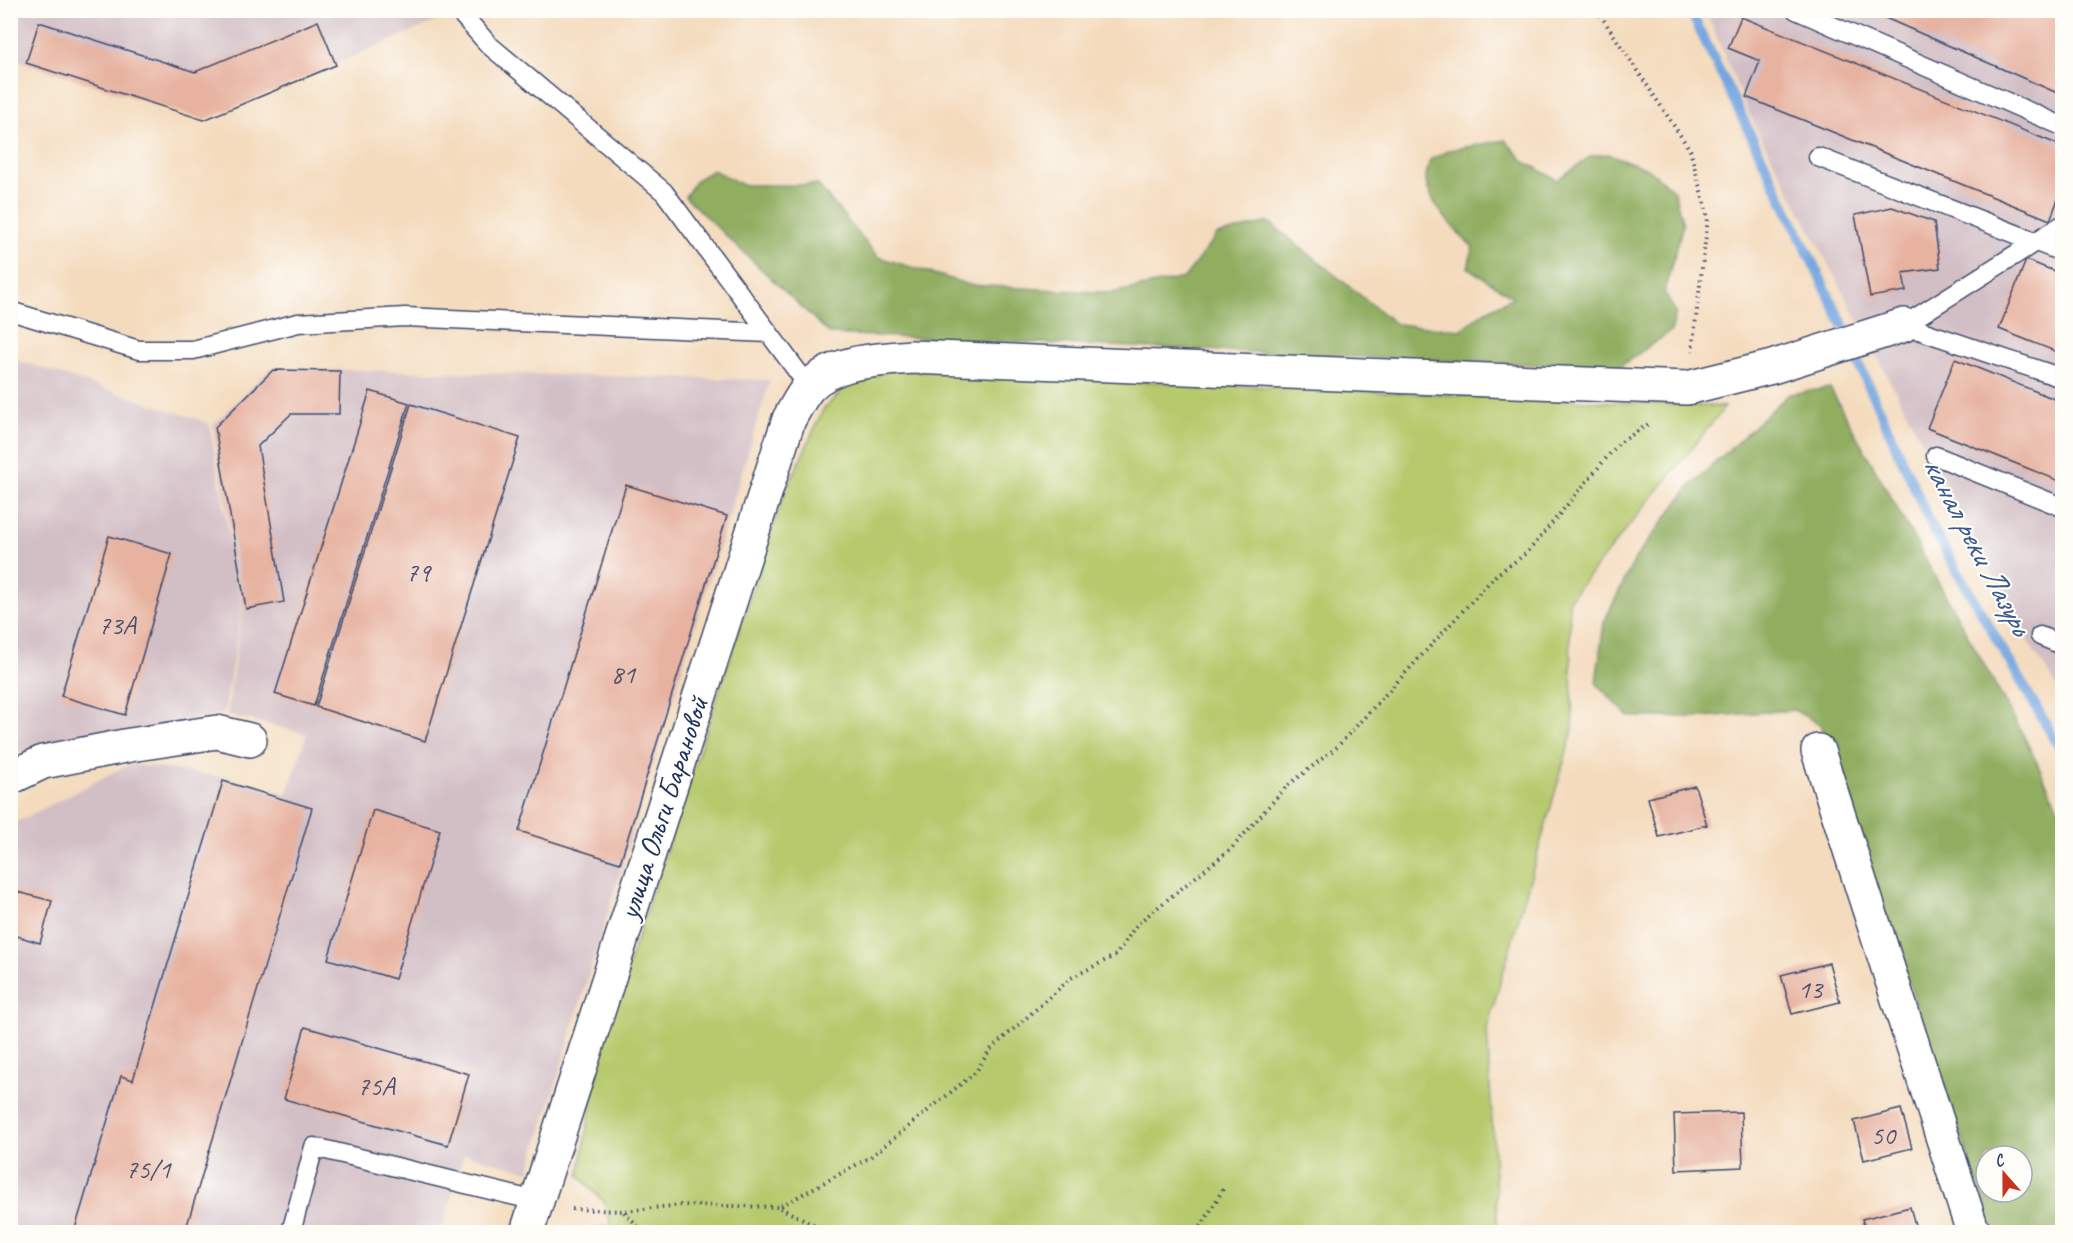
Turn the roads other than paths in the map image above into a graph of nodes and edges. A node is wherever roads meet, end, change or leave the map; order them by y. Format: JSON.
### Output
{"nodes":[{"id":1,"x":458,"y":10,"type":"edge"},
{"id":2,"x":1796,"y":10,"type":"edge"},
{"id":3,"x":2062,"y":126,"type":"edge"},
{"id":4,"x":1818,"y":157,"type":"dead end"},
{"id":5,"x":2062,"y":225,"type":"edge"},
{"id":6,"x":2035,"y":241,"type":"junction"},
{"id":7,"x":2062,"y":252,"type":"edge"},
{"id":8,"x":10,"y":311,"type":"edge"},
{"id":9,"x":1904,"y":325,"type":"junction"},
{"id":10,"x":769,"y":333,"type":"junction"},
{"id":11,"x":2062,"y":378,"type":"edge"},
{"id":12,"x":809,"y":387,"type":"junction"},
{"id":13,"x":1936,"y":456,"type":"dead end"},
{"id":14,"x":2062,"y":507,"type":"edge"},
{"id":15,"x":2040,"y":636,"type":"dead end"},
{"id":16,"x":2062,"y":645,"type":"edge"},
{"id":17,"x":250,"y":740,"type":"dead end"},
{"id":18,"x":1818,"y":751,"type":"dead end"},
{"id":19,"x":10,"y":778,"type":"edge"},
{"id":20,"x":536,"y":1201,"type":"junction"},
{"id":21,"x":291,"y":1233,"type":"edge"},
{"id":22,"x":527,"y":1233,"type":"edge"},
{"id":23,"x":1973,"y":1233,"type":"edge"}],
"edges":[{"from":1,"to":10,"type":"lane"},
{"from":2,"to":3,"type":"lane"},
{"from":4,"to":6,"type":"lane"},
{"from":5,"to":6,"type":"lane"},
{"from":6,"to":7,"type":"lane"},
{"from":6,"to":9,"type":"lane"},
{"from":8,"to":10,"type":"lane"},
{"from":9,"to":11,"type":"lane"},
{"from":9,"to":12,"type":"street"},
{"from":10,"to":12,"type":"lane"},
{"from":12,"to":20,"type":"street","name":"улица Ольги Барановой"},
{"from":13,"to":14,"type":"lane"},
{"from":15,"to":16,"type":"lane"},
{"from":17,"to":19,"type":"street"},
{"from":18,"to":23,"type":"street"},
{"from":20,"to":21,"type":"lane"},
{"from":20,"to":22,"type":"street","name":"улица Ольги Барановой"}]}
